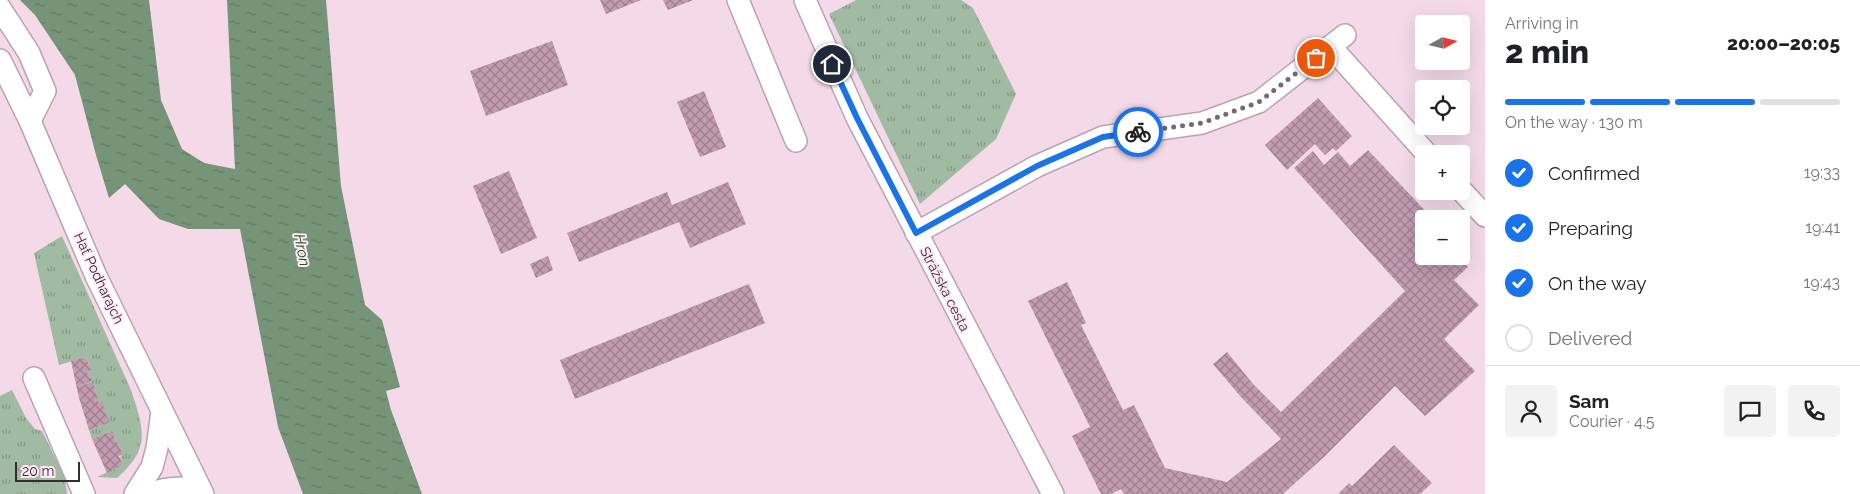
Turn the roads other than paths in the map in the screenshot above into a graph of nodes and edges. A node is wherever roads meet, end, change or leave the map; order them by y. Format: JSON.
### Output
{"nodes":[{"id":1,"x":738,"y":0,"type":"edge"},
{"id":2,"x":805,"y":0,"type":"edge"},
{"id":3,"x":0,"y":8,"type":"edge"},
{"id":4,"x":0,"y":60,"type":"edge"},
{"id":5,"x":30,"y":121,"type":"junction"},
{"id":6,"x":796,"y":141,"type":"dead end"},
{"id":7,"x":1421,"y":145,"type":"edge"},
{"id":8,"x":1470,"y":200,"type":"edge"},
{"id":9,"x":1485,"y":216,"type":"edge"},
{"id":10,"x":916,"y":233,"type":"junction"},
{"id":11,"x":34,"y":378,"type":"dead end"},
{"id":12,"x":162,"y":412,"type":"junction"},
{"id":13,"x":201,"y":491,"type":"edge"},
{"id":14,"x":84,"y":494,"type":"edge"},
{"id":15,"x":135,"y":494,"type":"edge"},
{"id":16,"x":150,"y":494,"type":"edge"},
{"id":17,"x":1053,"y":494,"type":"edge"}],
"edges":[{"from":1,"to":6,"type":"street"},
{"from":2,"to":10,"type":"street","name":"Strážska cesta"},
{"from":3,"to":5,"type":"street"},
{"from":4,"to":5,"type":"street","name":"Hať Podharajch"},
{"from":5,"to":12,"type":"street","name":"Hať Podharajch"},
{"from":7,"to":10,"type":"street"},
{"from":8,"to":9,"type":"street"},
{"from":10,"to":17,"type":"street","name":"Strážska cesta"},
{"from":11,"to":14,"type":"street"},
{"from":12,"to":13,"type":"street","name":"Hať Podharajch"},
{"from":12,"to":15,"type":"street"},
{"from":13,"to":16,"type":"street"}]}
